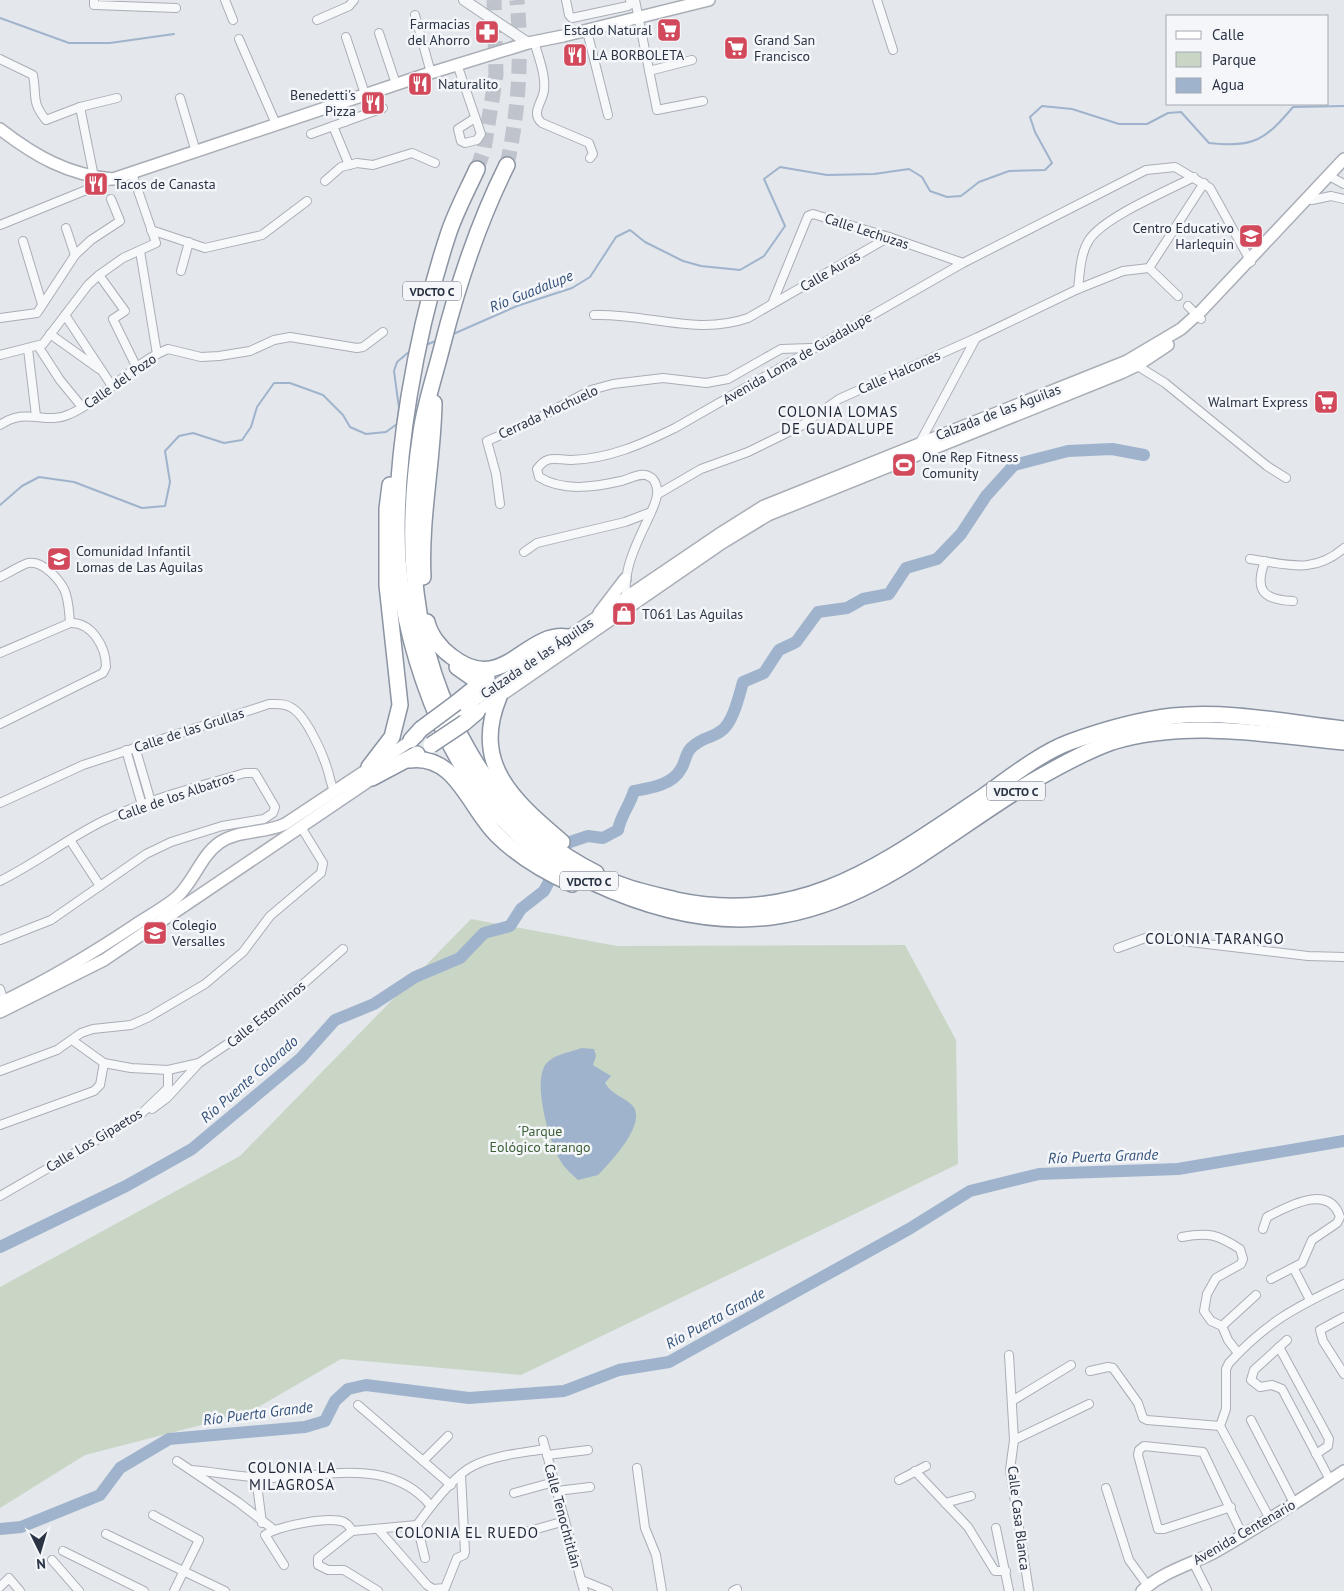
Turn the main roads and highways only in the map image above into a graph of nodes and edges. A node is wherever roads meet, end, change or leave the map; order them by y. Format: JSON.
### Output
{"nodes":[{"id":1,"x":709,"y":0,"type":"edge"},
{"id":2,"x":673,"y":4,"type":"edge"},
{"id":3,"x":0,"y":129,"type":"edge"},
{"id":4,"x":1344,"y":159,"type":"edge"},
{"id":5,"x":507,"y":164,"type":"tunnel mouth"},
{"id":6,"x":1344,"y":166,"type":"edge"},
{"id":7,"x":477,"y":169,"type":"tunnel mouth"},
{"id":8,"x":1250,"y":261,"type":"junction"},
{"id":9,"x":625,"y":579,"type":"road end"},
{"id":10,"x":406,"y":587,"type":"junction"},
{"id":11,"x":629,"y":602,"type":"junction"},
{"id":12,"x":597,"y":617,"type":"junction"},
{"id":13,"x":428,"y":628,"type":"junction"},
{"id":14,"x":567,"y":637,"type":"junction"},
{"id":15,"x":505,"y":666,"type":"junction"},
{"id":16,"x":480,"y":683,"type":"junction"},
{"id":17,"x":499,"y":697,"type":"junction"},
{"id":18,"x":476,"y":712,"type":"joint"},
{"id":19,"x":461,"y":714,"type":"junction"},
{"id":20,"x":1344,"y":729,"type":"edge"},
{"id":21,"x":423,"y":740,"type":"junction"},
{"id":22,"x":1344,"y":742,"type":"edge"},
{"id":23,"x":409,"y":760,"type":"junction"},
{"id":24,"x":371,"y":773,"type":"junction"},
{"id":25,"x":454,"y":777,"type":"junction"},
{"id":26,"x":331,"y":797,"type":"junction"},
{"id":27,"x":493,"y":800,"type":"junction"},
{"id":28,"x":257,"y":831,"type":"junction"},
{"id":29,"x":264,"y":851,"type":"junction"},
{"id":30,"x":190,"y":883,"type":"junction"},
{"id":31,"x":203,"y":894,"type":"junction"},
{"id":32,"x":709,"y":911,"type":"junction"},
{"id":33,"x":3,"y":1006,"type":"edge"},
{"id":34,"x":1344,"y":1471,"type":"edge"},
{"id":35,"x":1145,"y":1588,"type":"edge"}],
"edges":[{"from":1,"to":2,"type":"main road"},
{"from":2,"to":3,"type":"main road"},
{"from":4,"to":8,"type":"main road","name":"Calzada de las Águilas"},
{"from":5,"to":10,"type":"highway","number":"VDCTO C"},
{"from":6,"to":8,"type":"main road","name":"Calzada de las Águilas"},
{"from":7,"to":10,"type":"highway","number":"VDCTO C"},
{"from":8,"to":11,"type":"main road","name":"Calzada de las Águilas"},
{"from":9,"to":12,"type":"main road"},
{"from":10,"to":13,"type":"highway"},
{"from":10,"to":24,"type":"highway"},
{"from":10,"to":27,"type":"highway","number":"VDCTO C"},
{"from":11,"to":12,"type":"main road","name":"Calzada de las Águilas"},
{"from":11,"to":17,"type":"main road","name":"Calzada de las Águilas"},
{"from":12,"to":14,"type":"main road","name":"Calzada de las Águilas"},
{"from":13,"to":15,"type":"highway"},
{"from":13,"to":16,"type":"highway"},
{"from":14,"to":15,"type":"highway"},
{"from":14,"to":19,"type":"main road","name":"Calzada de las Águilas"},
{"from":15,"to":16,"type":"highway"},
{"from":16,"to":19,"type":"highway"},
{"from":17,"to":18,"type":"main road","name":"Calzada de las Águilas"},
{"from":17,"to":27,"type":"highway"},
{"from":18,"to":19,"type":"highway"},
{"from":19,"to":21,"type":"highway","bridge":true},
{"from":19,"to":21,"type":"highway","bridge":true},
{"from":20,"to":32,"type":"highway","number":"VDCTO C"},
{"from":21,"to":23,"type":"highway"},
{"from":21,"to":24,"type":"main road"},
{"from":21,"to":25,"type":"highway"},
{"from":22,"to":32,"type":"highway","number":"VDCTO C"},
{"from":23,"to":24,"type":"highway"},
{"from":23,"to":25,"type":"highway"},
{"from":24,"to":26,"type":"main road"},
{"from":24,"to":26,"type":"main road"},
{"from":25,"to":27,"type":"highway"},
{"from":26,"to":28,"type":"main road"},
{"from":26,"to":29,"type":"main road"},
{"from":27,"to":32,"type":"highway","number":"VDCTO C"},
{"from":27,"to":32,"type":"highway","number":"VDCTO C"},
{"from":28,"to":29,"type":"main road"},
{"from":28,"to":30,"type":"main road"},
{"from":29,"to":31,"type":"main road"},
{"from":30,"to":31,"type":"main road"},
{"from":30,"to":33,"type":"main road"},
{"from":31,"to":33,"type":"main road"},
{"from":34,"to":35,"type":"main road","name":"Avenida Centenario"}]}
